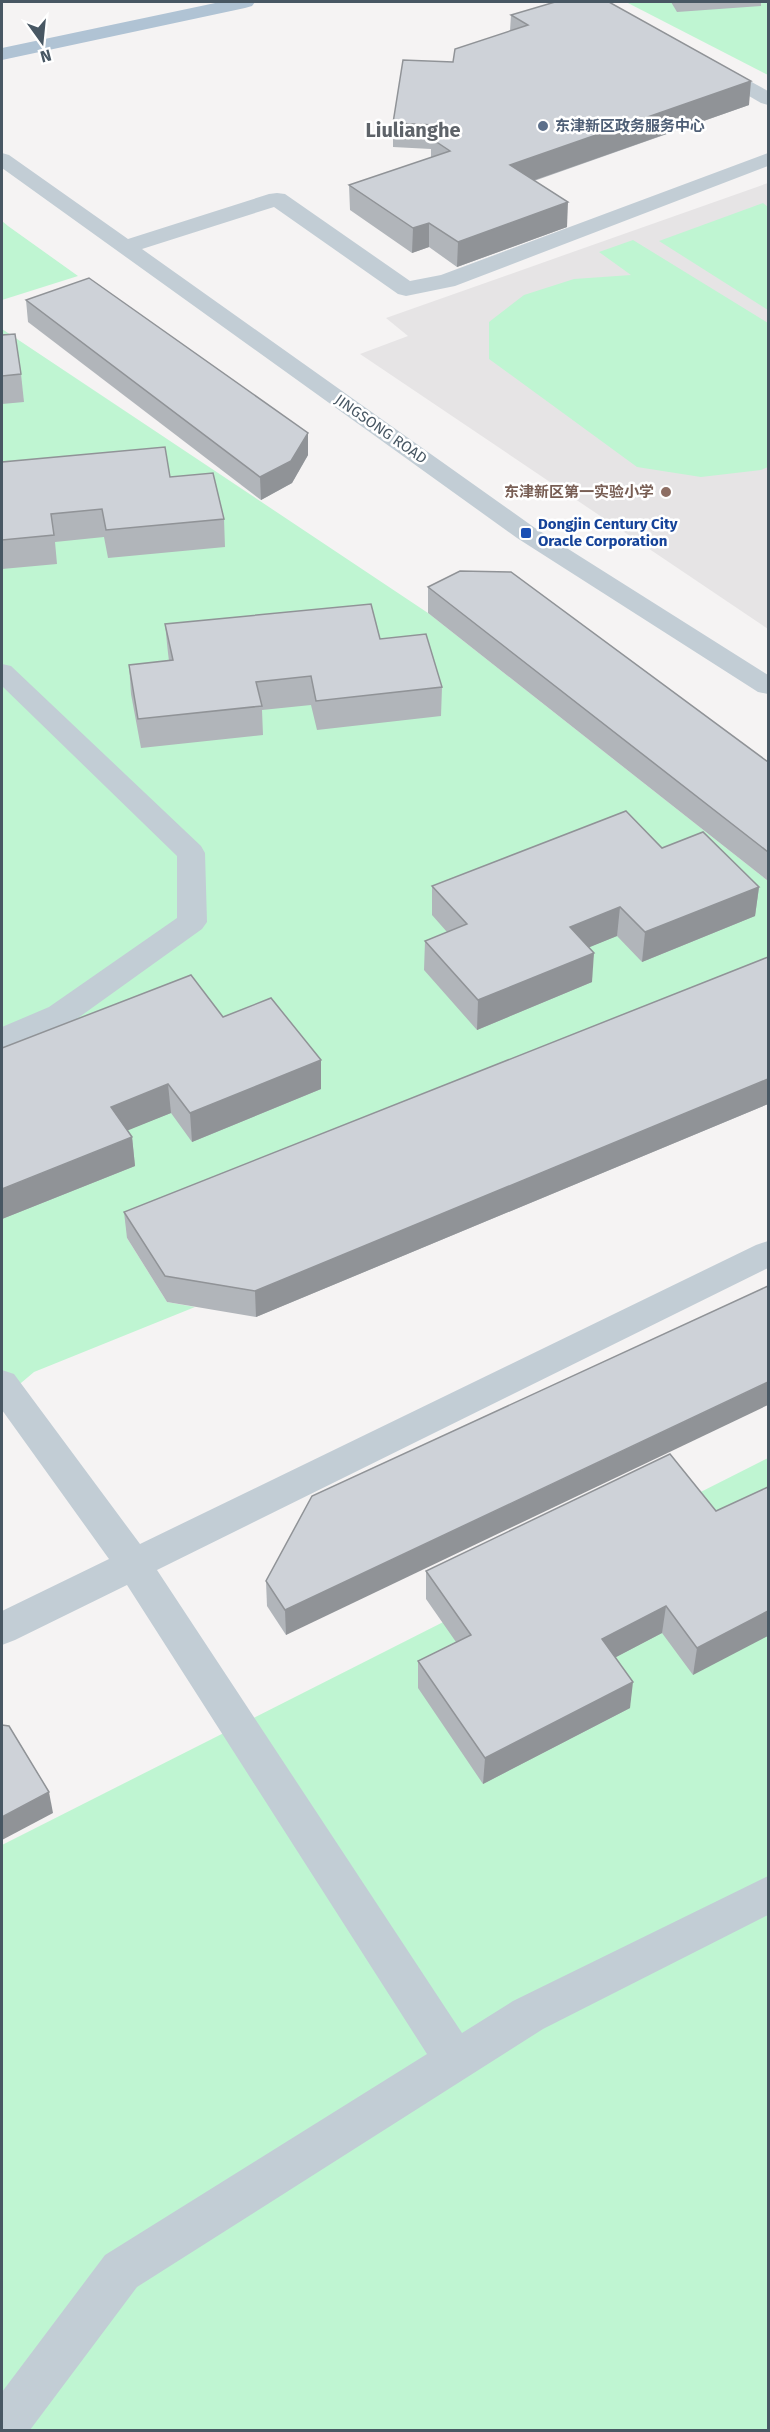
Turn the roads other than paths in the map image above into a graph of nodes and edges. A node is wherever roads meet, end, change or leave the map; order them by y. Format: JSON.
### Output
{"nodes":[{"id":1,"x":245,"y":2,"type":"edge"},
{"id":2,"x":2,"y":54,"type":"edge"},
{"id":3,"x":698,"y":59,"type":"edge"},
{"id":4,"x":768,"y":99,"type":"edge"},
{"id":5,"x":2,"y":159,"type":"edge"},
{"id":6,"x":768,"y":159,"type":"edge"},
{"id":7,"x":125,"y":247,"type":"junction"},
{"id":8,"x":2,"y":672,"type":"edge"},
{"id":9,"x":768,"y":686,"type":"edge"},
{"id":10,"x":2,"y":1039,"type":"edge"},
{"id":11,"x":768,"y":1254,"type":"edge"},
{"id":12,"x":2,"y":1384,"type":"edge"},
{"id":13,"x":133,"y":1564,"type":"junction"},
{"id":14,"x":2,"y":1629,"type":"edge"},
{"id":15,"x":768,"y":1895,"type":"edge"},
{"id":16,"x":455,"y":2060,"type":"junction"},
{"id":17,"x":2,"y":2430,"type":"edge"}],
"edges":[{"from":1,"to":2,"type":"main road"},
{"from":3,"to":4,"type":"street"},
{"from":5,"to":7,"type":"street","name":"JINGSONG ROAD"},
{"from":6,"to":7,"type":"street"},
{"from":7,"to":9,"type":"street","name":"JINGSONG ROAD"},
{"from":8,"to":10,"type":"street"},
{"from":11,"to":13,"type":"street"},
{"from":12,"to":13,"type":"street"},
{"from":13,"to":14,"type":"street"},
{"from":13,"to":16,"type":"street"},
{"from":15,"to":16,"type":"street"},
{"from":16,"to":17,"type":"street"}]}
